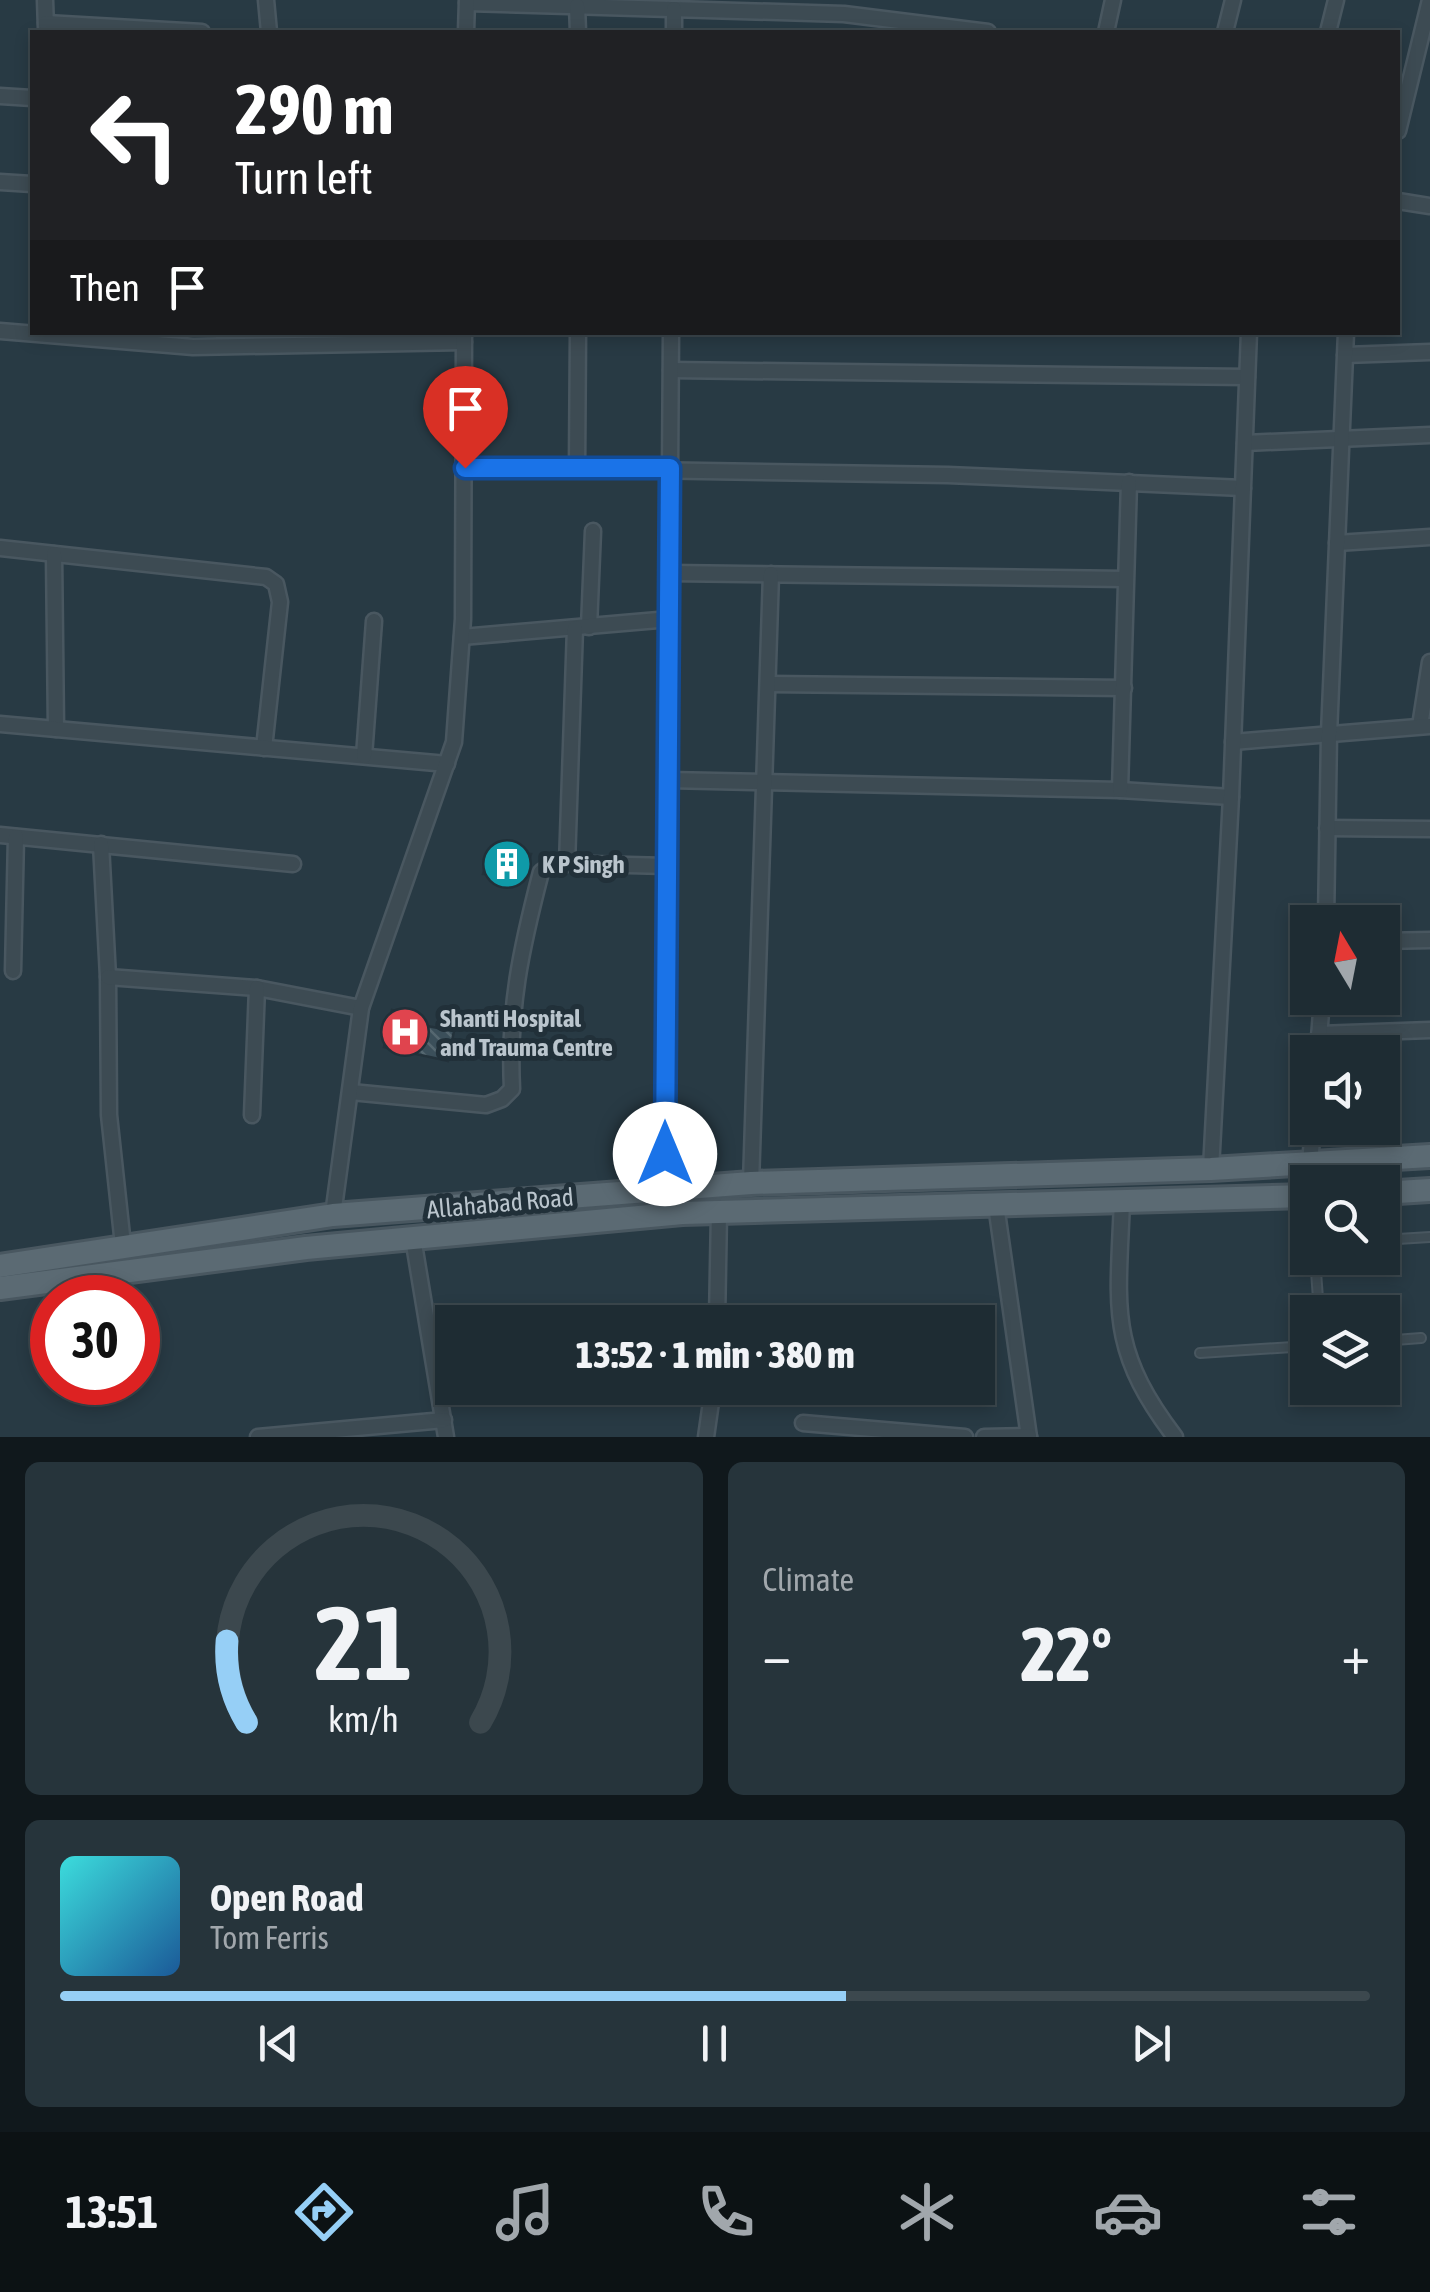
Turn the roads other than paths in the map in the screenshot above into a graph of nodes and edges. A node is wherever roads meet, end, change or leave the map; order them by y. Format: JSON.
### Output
{"nodes":[{"id":1,"x":45,"y":0,"type":"edge"},
{"id":2,"x":266,"y":0,"type":"edge"},
{"id":3,"x":1114,"y":0,"type":"edge"},
{"id":4,"x":1233,"y":0,"type":"edge"},
{"id":5,"x":1336,"y":0,"type":"edge"},
{"id":6,"x":1430,"y":0,"type":"edge"},
{"id":7,"x":467,"y":2,"type":"edge"},
{"id":8,"x":577,"y":6,"type":"junction"},
{"id":9,"x":808,"y":6,"type":"edge"},
{"id":10,"x":674,"y":9,"type":"junction"},
{"id":11,"x":901,"y":27,"type":"edge"},
{"id":12,"x":46,"y":28,"type":"edge"},
{"id":13,"x":124,"y":30,"type":"edge"},
{"id":14,"x":269,"y":30,"type":"edge"},
{"id":15,"x":466,"y":30,"type":"edge"},
{"id":16,"x":578,"y":30,"type":"edge"},
{"id":17,"x":674,"y":30,"type":"edge"},
{"id":18,"x":950,"y":30,"type":"edge"},
{"id":19,"x":1106,"y":30,"type":"edge"},
{"id":20,"x":1226,"y":30,"type":"edge"},
{"id":21,"x":1328,"y":30,"type":"edge"},
{"id":22,"x":0,"y":96,"type":"edge"},
{"id":23,"x":30,"y":98,"type":"edge"},
{"id":24,"x":1400,"y":123,"type":"edge"},
{"id":25,"x":0,"y":182,"type":"edge"},
{"id":26,"x":30,"y":184,"type":"edge"},
{"id":27,"x":1400,"y":201,"type":"edge"},
{"id":28,"x":1430,"y":206,"type":"edge"},
{"id":29,"x":0,"y":332,"type":"edge"},
{"id":30,"x":30,"y":333,"type":"edge"},
{"id":31,"x":89,"y":335,"type":"edge"},
{"id":32,"x":578,"y":335,"type":"edge"},
{"id":33,"x":672,"y":335,"type":"edge"},
{"id":34,"x":1249,"y":335,"type":"edge"},
{"id":35,"x":1346,"y":335,"type":"edge"},
{"id":36,"x":464,"y":337,"type":"edge"},
{"id":37,"x":1430,"y":352,"type":"edge"},
{"id":38,"x":1345,"y":355,"type":"junction"},
{"id":39,"x":671,"y":370,"type":"junction"},
{"id":40,"x":1248,"y":377,"type":"junction"},
{"id":41,"x":1430,"y":435,"type":"edge"},
{"id":42,"x":1342,"y":439,"type":"junction"},
{"id":43,"x":1245,"y":444,"type":"junction"},
{"id":44,"x":465,"y":468,"type":"junction"},
{"id":45,"x":577,"y":468,"type":"junction"},
{"id":46,"x":670,"y":468,"type":"junction"},
{"id":47,"x":1129,"y":482,"type":"junction"},
{"id":48,"x":1243,"y":488,"type":"junction"},
{"id":49,"x":593,"y":531,"type":"dead end"},
{"id":50,"x":1430,"y":537,"type":"edge"},
{"id":51,"x":1337,"y":543,"type":"junction"},
{"id":52,"x":0,"y":548,"type":"edge"},
{"id":53,"x":54,"y":554,"type":"junction"},
{"id":54,"x":670,"y":573,"type":"junction"},
{"id":55,"x":771,"y":574,"type":"junction"},
{"id":56,"x":1126,"y":579,"type":"junction"},
{"id":57,"x":670,"y":618,"type":"junction"},
{"id":58,"x":374,"y":621,"type":"dead end"},
{"id":59,"x":582,"y":627,"type":"junction"},
{"id":60,"x":462,"y":637,"type":"junction"},
{"id":61,"x":1430,"y":662,"type":"edge"},
{"id":62,"x":769,"y":684,"type":"junction"},
{"id":63,"x":1124,"y":688,"type":"junction"},
{"id":64,"x":0,"y":724,"type":"edge"},
{"id":65,"x":1425,"y":726,"type":"edge"},
{"id":66,"x":56,"y":729,"type":"junction"},
{"id":67,"x":1329,"y":734,"type":"junction"},
{"id":68,"x":1234,"y":742,"type":"junction"},
{"id":69,"x":264,"y":748,"type":"junction"},
{"id":70,"x":364,"y":756,"type":"junction"},
{"id":71,"x":447,"y":764,"type":"junction"},
{"id":72,"x":668,"y":780,"type":"junction"},
{"id":73,"x":766,"y":783,"type":"junction"},
{"id":74,"x":1120,"y":790,"type":"junction"},
{"id":75,"x":1231,"y":797,"type":"junction"},
{"id":76,"x":1326,"y":828,"type":"junction"},
{"id":77,"x":1430,"y":829,"type":"edge"},
{"id":78,"x":8,"y":836,"type":"edge"},
{"id":79,"x":101,"y":844,"type":"junction"},
{"id":80,"x":293,"y":864,"type":"dead end"},
{"id":81,"x":567,"y":864,"type":"junction"},
{"id":82,"x":667,"y":866,"type":"junction"},
{"id":83,"x":1326,"y":905,"type":"edge"},
{"id":84,"x":1430,"y":940,"type":"edge"},
{"id":85,"x":1400,"y":941,"type":"edge"},
{"id":86,"x":13,"y":970,"type":"dead end"},
{"id":87,"x":108,"y":978,"type":"junction"},
{"id":88,"x":257,"y":988,"type":"junction"},
{"id":89,"x":361,"y":1008,"type":"junction"},
{"id":90,"x":1321,"y":1015,"type":"edge"},
{"id":91,"x":1430,"y":1030,"type":"edge"},
{"id":92,"x":1319,"y":1034,"type":"joint"},
{"id":93,"x":351,"y":1092,"type":"junction"},
{"id":94,"x":252,"y":1114,"type":"dead end"},
{"id":95,"x":1311,"y":1145,"type":"edge"},
{"id":96,"x":1430,"y":1156,"type":"edge"},
{"id":97,"x":1310,"y":1163,"type":"junction"},
{"id":98,"x":1211,"y":1169,"type":"junction"},
{"id":99,"x":751,"y":1183,"type":"junction"},
{"id":100,"x":665,"y":1190,"type":"junction"},
{"id":101,"x":1430,"y":1190,"type":"edge"},
{"id":102,"x":1400,"y":1192,"type":"edge"},
{"id":103,"x":1290,"y":1196,"type":"edge"},
{"id":104,"x":1122,"y":1201,"type":"junction"},
{"id":105,"x":996,"y":1204,"type":"junction"},
{"id":106,"x":719,"y":1212,"type":"junction"},
{"id":107,"x":333,"y":1215,"type":"junction"},
{"id":108,"x":1430,"y":1237,"type":"edge"},
{"id":109,"x":413,"y":1238,"type":"junction"},
{"id":110,"x":1400,"y":1239,"type":"edge"},
{"id":111,"x":123,"y":1245,"type":"junction"},
{"id":112,"x":0,"y":1266,"type":"edge"},
{"id":113,"x":0,"y":1288,"type":"edge"},
{"id":114,"x":717,"y":1305,"type":"edge"},
{"id":115,"x":1421,"y":1338,"type":"dead end"},
{"id":116,"x":1400,"y":1340,"type":"edge"},
{"id":117,"x":1290,"y":1347,"type":"edge"},
{"id":118,"x":1200,"y":1353,"type":"dead end"},
{"id":119,"x":711,"y":1405,"type":"edge"},
{"id":120,"x":444,"y":1420,"type":"junction"},
{"id":121,"x":803,"y":1423,"type":"dead end"},
{"id":122,"x":1029,"y":1436,"type":"edge"},
{"id":123,"x":258,"y":1437,"type":"edge"},
{"id":124,"x":446,"y":1437,"type":"edge"},
{"id":125,"x":706,"y":1437,"type":"edge"},
{"id":126,"x":965,"y":1437,"type":"edge"},
{"id":127,"x":984,"y":1437,"type":"edge"},
{"id":128,"x":1176,"y":1437,"type":"edge"}],
"edges":[{"from":1,"to":12,"type":"street"},
{"from":2,"to":14,"type":"street"},
{"from":3,"to":19,"type":"street"},
{"from":4,"to":20,"type":"street"},
{"from":5,"to":21,"type":"street"},
{"from":6,"to":24,"type":"street"},
{"from":7,"to":8,"type":"street"},
{"from":7,"to":15,"type":"street"},
{"from":8,"to":10,"type":"street"},
{"from":8,"to":16,"type":"street"},
{"from":9,"to":10,"type":"street"},
{"from":9,"to":11,"type":"street"},
{"from":10,"to":17,"type":"street"},
{"from":11,"to":18,"type":"street"},
{"from":12,"to":13,"type":"street"},
{"from":22,"to":23,"type":"street"},
{"from":25,"to":26,"type":"street"},
{"from":27,"to":28,"type":"street"},
{"from":29,"to":30,"type":"street"},
{"from":31,"to":36,"type":"street"},
{"from":32,"to":45,"type":"street"},
{"from":33,"to":39,"type":"street"},
{"from":34,"to":40,"type":"street"},
{"from":35,"to":38,"type":"street"},
{"from":36,"to":44,"type":"street"},
{"from":37,"to":38,"type":"street"},
{"from":38,"to":42,"type":"street"},
{"from":39,"to":40,"type":"street"},
{"from":39,"to":46,"type":"street"},
{"from":40,"to":43,"type":"street"},
{"from":41,"to":42,"type":"street"},
{"from":42,"to":43,"type":"street"},
{"from":42,"to":51,"type":"street"},
{"from":43,"to":48,"type":"street"},
{"from":44,"to":45,"type":"street"},
{"from":44,"to":60,"type":"street"},
{"from":45,"to":46,"type":"street"},
{"from":46,"to":47,"type":"street"},
{"from":46,"to":54,"type":"street"},
{"from":47,"to":48,"type":"street"},
{"from":47,"to":56,"type":"street"},
{"from":48,"to":68,"type":"street"},
{"from":49,"to":59,"type":"street"},
{"from":50,"to":51,"type":"street"},
{"from":51,"to":67,"type":"street"},
{"from":52,"to":53,"type":"street"},
{"from":53,"to":66,"type":"street"},
{"from":53,"to":69,"type":"street"},
{"from":54,"to":55,"type":"street"},
{"from":54,"to":57,"type":"street"},
{"from":55,"to":56,"type":"street"},
{"from":55,"to":62,"type":"street"},
{"from":56,"to":63,"type":"street"},
{"from":57,"to":59,"type":"street"},
{"from":57,"to":72,"type":"street"},
{"from":58,"to":70,"type":"street"},
{"from":59,"to":60,"type":"street"},
{"from":59,"to":81,"type":"street"},
{"from":60,"to":71,"type":"street"},
{"from":61,"to":65,"type":"street"},
{"from":62,"to":63,"type":"street"},
{"from":62,"to":73,"type":"street"},
{"from":63,"to":74,"type":"street"},
{"from":64,"to":66,"type":"street"},
{"from":65,"to":67,"type":"street"},
{"from":66,"to":69,"type":"street"},
{"from":67,"to":68,"type":"street"},
{"from":67,"to":76,"type":"street"},
{"from":68,"to":75,"type":"street"},
{"from":69,"to":70,"type":"street"},
{"from":70,"to":71,"type":"street"},
{"from":71,"to":89,"type":"street"},
{"from":72,"to":73,"type":"street"},
{"from":72,"to":82,"type":"street"},
{"from":73,"to":74,"type":"street"},
{"from":73,"to":99,"type":"street"},
{"from":74,"to":75,"type":"street"},
{"from":75,"to":98,"type":"street"},
{"from":76,"to":77,"type":"street"},
{"from":76,"to":83,"type":"street"},
{"from":78,"to":79,"type":"street"},
{"from":78,"to":86,"type":"street"},
{"from":79,"to":80,"type":"street"},
{"from":79,"to":87,"type":"street"},
{"from":81,"to":82,"type":"street"},
{"from":81,"to":93,"type":"street"},
{"from":82,"to":100,"type":"street"},
{"from":84,"to":85,"type":"street"},
{"from":87,"to":88,"type":"street"},
{"from":87,"to":111,"type":"street"},
{"from":88,"to":89,"type":"street"},
{"from":88,"to":94,"type":"street"},
{"from":89,"to":93,"type":"street"},
{"from":90,"to":92,"type":"street"},
{"from":91,"to":92,"type":"street"},
{"from":93,"to":107,"type":"street"},
{"from":95,"to":97,"type":"street"},
{"from":96,"to":97,"type":"main road"},
{"from":97,"to":98,"type":"main road"},
{"from":98,"to":99,"type":"main road"},
{"from":99,"to":100,"type":"main road"},
{"from":100,"to":107,"type":"main road"},
{"from":101,"to":102,"type":"main road"},
{"from":103,"to":104,"type":"main road","name":"Allahabad Road"},
{"from":104,"to":105,"type":"main road","name":"Allahabad Road"},
{"from":104,"to":128,"type":"street"},
{"from":105,"to":106,"type":"main road","name":"Allahabad Road"},
{"from":105,"to":122,"type":"street"},
{"from":106,"to":109,"type":"main road","name":"Allahabad Road"},
{"from":106,"to":114,"type":"street"},
{"from":107,"to":111,"type":"main road"},
{"from":108,"to":110,"type":"lane"},
{"from":109,"to":113,"type":"main road","name":"Allahabad Road"},
{"from":109,"to":120,"type":"street"},
{"from":111,"to":112,"type":"main road"},
{"from":115,"to":116,"type":"lane"},
{"from":117,"to":118,"type":"lane"},
{"from":119,"to":125,"type":"street"},
{"from":120,"to":123,"type":"street"},
{"from":120,"to":124,"type":"street"},
{"from":121,"to":126,"type":"street"},
{"from":122,"to":127,"type":"street"}]}
